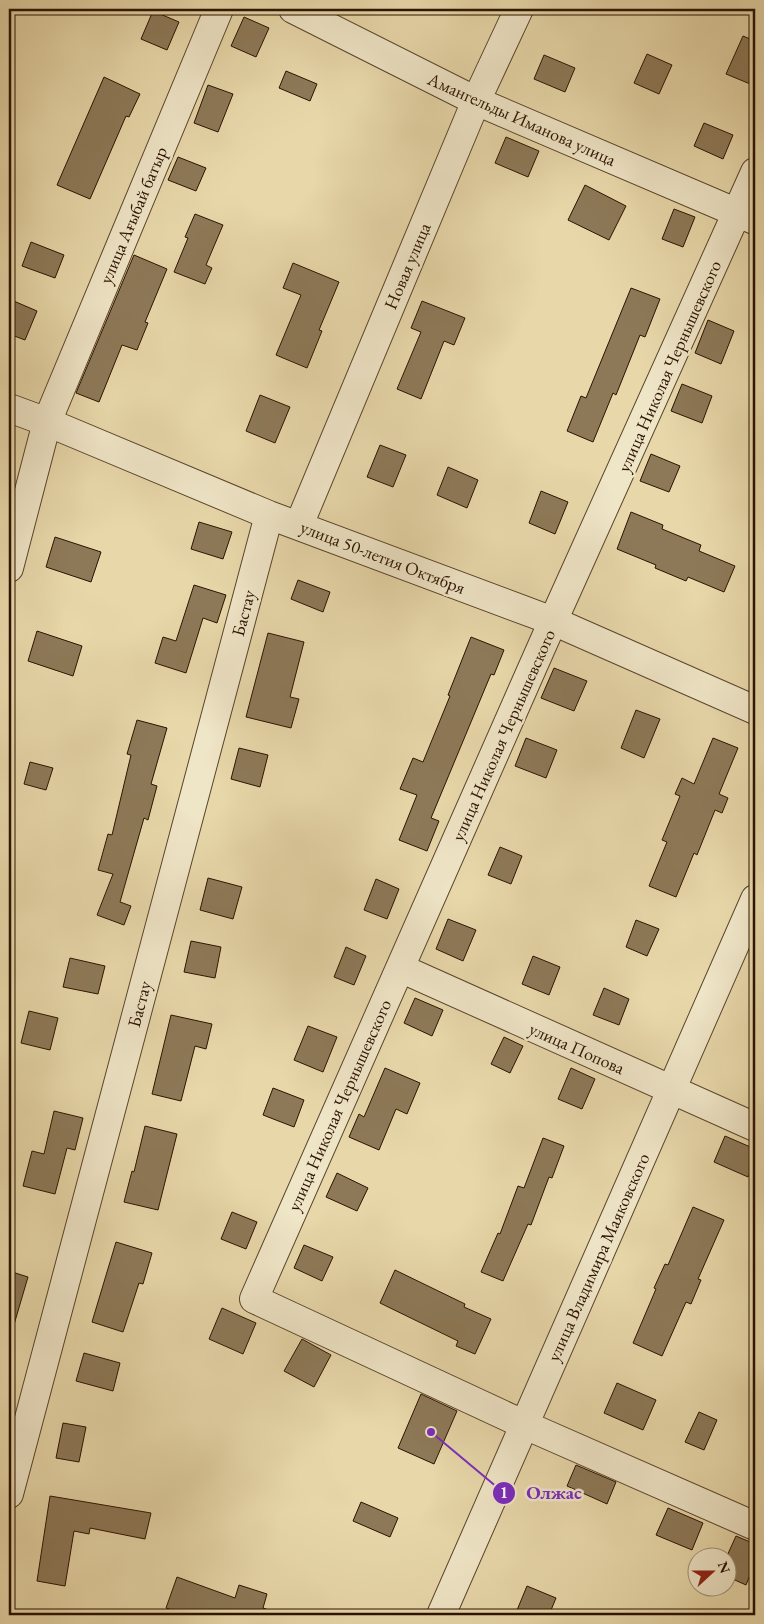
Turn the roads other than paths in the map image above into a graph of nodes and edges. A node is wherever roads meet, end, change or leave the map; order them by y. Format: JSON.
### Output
{"nodes":[{"id":1,"x":220,"y":9,"type":"edge"},
{"id":2,"x":293,"y":9,"type":"edge"},
{"id":3,"x":519,"y":9,"type":"edge"},
{"id":4,"x":476,"y":101,"type":"junction"},
{"id":5,"x":755,"y":172,"type":"edge"},
{"id":6,"x":747,"y":217,"type":"edge"},
{"id":7,"x":9,"y":408,"type":"edge"},
{"id":8,"x":47,"y":422,"type":"junction"},
{"id":9,"x":269,"y":514,"type":"junction"},
{"id":10,"x":298,"y":525,"type":"junction"},
{"id":11,"x":9,"y":568,"type":"edge"},
{"id":12,"x":553,"y":621,"type":"junction"},
{"id":13,"x":755,"y":710,"type":"edge"},
{"id":14,"x":755,"y":899,"type":"edge"},
{"id":15,"x":400,"y":968,"type":"junction"},
{"id":16,"x":671,"y":1091,"type":"junction"},
{"id":17,"x":755,"y":1127,"type":"edge"},
{"id":18,"x":525,"y":1425,"type":"junction"},
{"id":19,"x":9,"y":1494,"type":"edge"},
{"id":20,"x":755,"y":1526,"type":"edge"},
{"id":21,"x":441,"y":1615,"type":"edge"}],
"edges":[{"from":1,"to":8,"type":"street","name":"улица Ағыбай батыр"},
{"from":2,"to":4,"type":"street","name":"Амангельды Иманова улица"},
{"from":3,"to":4,"type":"street","name":"Новая улица"},
{"from":4,"to":6,"type":"street","name":"Амангельды Иманова улица"},
{"from":4,"to":10,"type":"street","name":"Новая улица"},
{"from":5,"to":6,"type":"street","name":"улица Николая Чернышевского"},
{"from":6,"to":12,"type":"street","name":"улица Николая Чернышевского"},
{"from":7,"to":8,"type":"street","name":"улица 50-летия Октября"},
{"from":8,"to":9,"type":"street","name":"улица 50-летия Октября"},
{"from":8,"to":11,"type":"street","name":"улица Ағыбай батыр"},
{"from":9,"to":10,"type":"street","name":"улица 50-летия Октября"},
{"from":9,"to":19,"type":"street","name":"Бастау"},
{"from":10,"to":12,"type":"street","name":"улица 50-летия Октября"},
{"from":12,"to":13,"type":"street","name":"улица 50-летия Октября"},
{"from":12,"to":15,"type":"street","name":"улица Николая Чернышевского"},
{"from":14,"to":16,"type":"street","name":"улица Владимира Маяковского"},
{"from":15,"to":16,"type":"street","name":"улица Попова"},
{"from":15,"to":18,"type":"street","name":"улица Николая Чернышевского"},
{"from":16,"to":17,"type":"street","name":"улица Попова"},
{"from":16,"to":18,"type":"street","name":"улица Владимира Маяковского"},
{"from":18,"to":20,"type":"street"},
{"from":18,"to":21,"type":"street","name":"улица Владимира Маяковского"}]}
